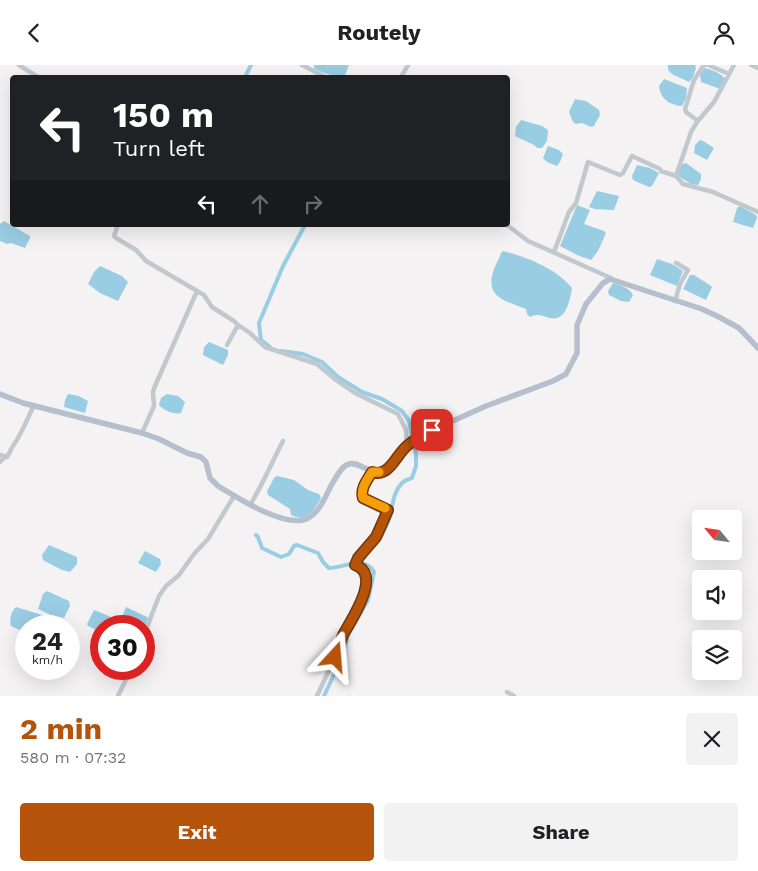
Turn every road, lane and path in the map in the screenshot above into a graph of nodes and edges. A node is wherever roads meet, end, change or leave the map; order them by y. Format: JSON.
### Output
{"nodes":[{"id":1,"x":19,"y":65,"type":"edge"},
{"id":2,"x":302,"y":65,"type":"edge"},
{"id":3,"x":704,"y":65,"type":"edge"},
{"id":4,"x":708,"y":65,"type":"edge"},
{"id":5,"x":734,"y":65,"type":"edge"},
{"id":6,"x":751,"y":65,"type":"edge"},
{"id":7,"x":758,"y":68,"type":"edge"},
{"id":8,"x":729,"y":74,"type":"junction"},
{"id":9,"x":35,"y":75,"type":"edge"},
{"id":10,"x":321,"y":75,"type":"edge"},
{"id":11,"x":698,"y":121,"type":"junction"},
{"id":12,"x":676,"y":176,"type":"junction"},
{"id":13,"x":758,"y":212,"type":"edge"},
{"id":14,"x":117,"y":227,"type":"edge"},
{"id":15,"x":510,"y":227,"type":"edge"},
{"id":16,"x":554,"y":252,"type":"junction"},
{"id":17,"x":676,"y":263,"type":"dead end"},
{"id":18,"x":612,"y":279,"type":"junction"},
{"id":19,"x":198,"y":291,"type":"junction"},
{"id":20,"x":675,"y":301,"type":"junction"},
{"id":21,"x":238,"y":325,"type":"junction"},
{"id":22,"x":227,"y":345,"type":"dead end"},
{"id":23,"x":758,"y":348,"type":"edge"},
{"id":24,"x":0,"y":395,"type":"edge"},
{"id":25,"x":34,"y":405,"type":"junction"},
{"id":26,"x":142,"y":433,"type":"junction"},
{"id":27,"x":284,"y":441,"type":"dead end"},
{"id":28,"x":408,"y":444,"type":"junction"},
{"id":29,"x":2,"y":456,"type":"edge"},
{"id":30,"x":0,"y":462,"type":"edge"},
{"id":31,"x":372,"y":472,"type":"junction"},
{"id":32,"x":234,"y":495,"type":"junction"},
{"id":33,"x":250,"y":505,"type":"junction"},
{"id":34,"x":152,"y":615,"type":"edge"},
{"id":35,"x":126,"y":680,"type":"edge"},
{"id":36,"x":507,"y":692,"type":"dead end"},
{"id":37,"x":118,"y":696,"type":"edge"},
{"id":38,"x":317,"y":696,"type":"edge"},
{"id":39,"x":514,"y":696,"type":"edge"}],
"edges":[{"from":1,"to":9,"type":"street"},
{"from":2,"to":10,"type":"street"},
{"from":3,"to":11,"type":"street"},
{"from":4,"to":8,"type":"street"},
{"from":5,"to":8,"type":"street"},
{"from":6,"to":7,"type":"street"},
{"from":8,"to":11,"type":"street"},
{"from":11,"to":12,"type":"street"},
{"from":12,"to":13,"type":"street"},
{"from":12,"to":16,"type":"street"},
{"from":14,"to":19,"type":"street"},
{"from":15,"to":16,"type":"street"},
{"from":16,"to":18,"type":"street"},
{"from":17,"to":20,"type":"street"},
{"from":18,"to":20,"type":"main road"},
{"from":18,"to":28,"type":"main road"},
{"from":19,"to":21,"type":"street"},
{"from":19,"to":26,"type":"street"},
{"from":20,"to":23,"type":"main road"},
{"from":21,"to":22,"type":"street"},
{"from":21,"to":28,"type":"street"},
{"from":24,"to":25,"type":"main road"},
{"from":25,"to":26,"type":"main road"},
{"from":25,"to":29,"type":"street"},
{"from":26,"to":32,"type":"main road"},
{"from":27,"to":33,"type":"street"},
{"from":28,"to":31,"type":"main road"},
{"from":29,"to":30,"type":"street"},
{"from":31,"to":33,"type":"main road"},
{"from":31,"to":38,"type":"street"},
{"from":32,"to":33,"type":"main road"},
{"from":32,"to":34,"type":"street"},
{"from":35,"to":37,"type":"street"},
{"from":36,"to":39,"type":"street"}]}
